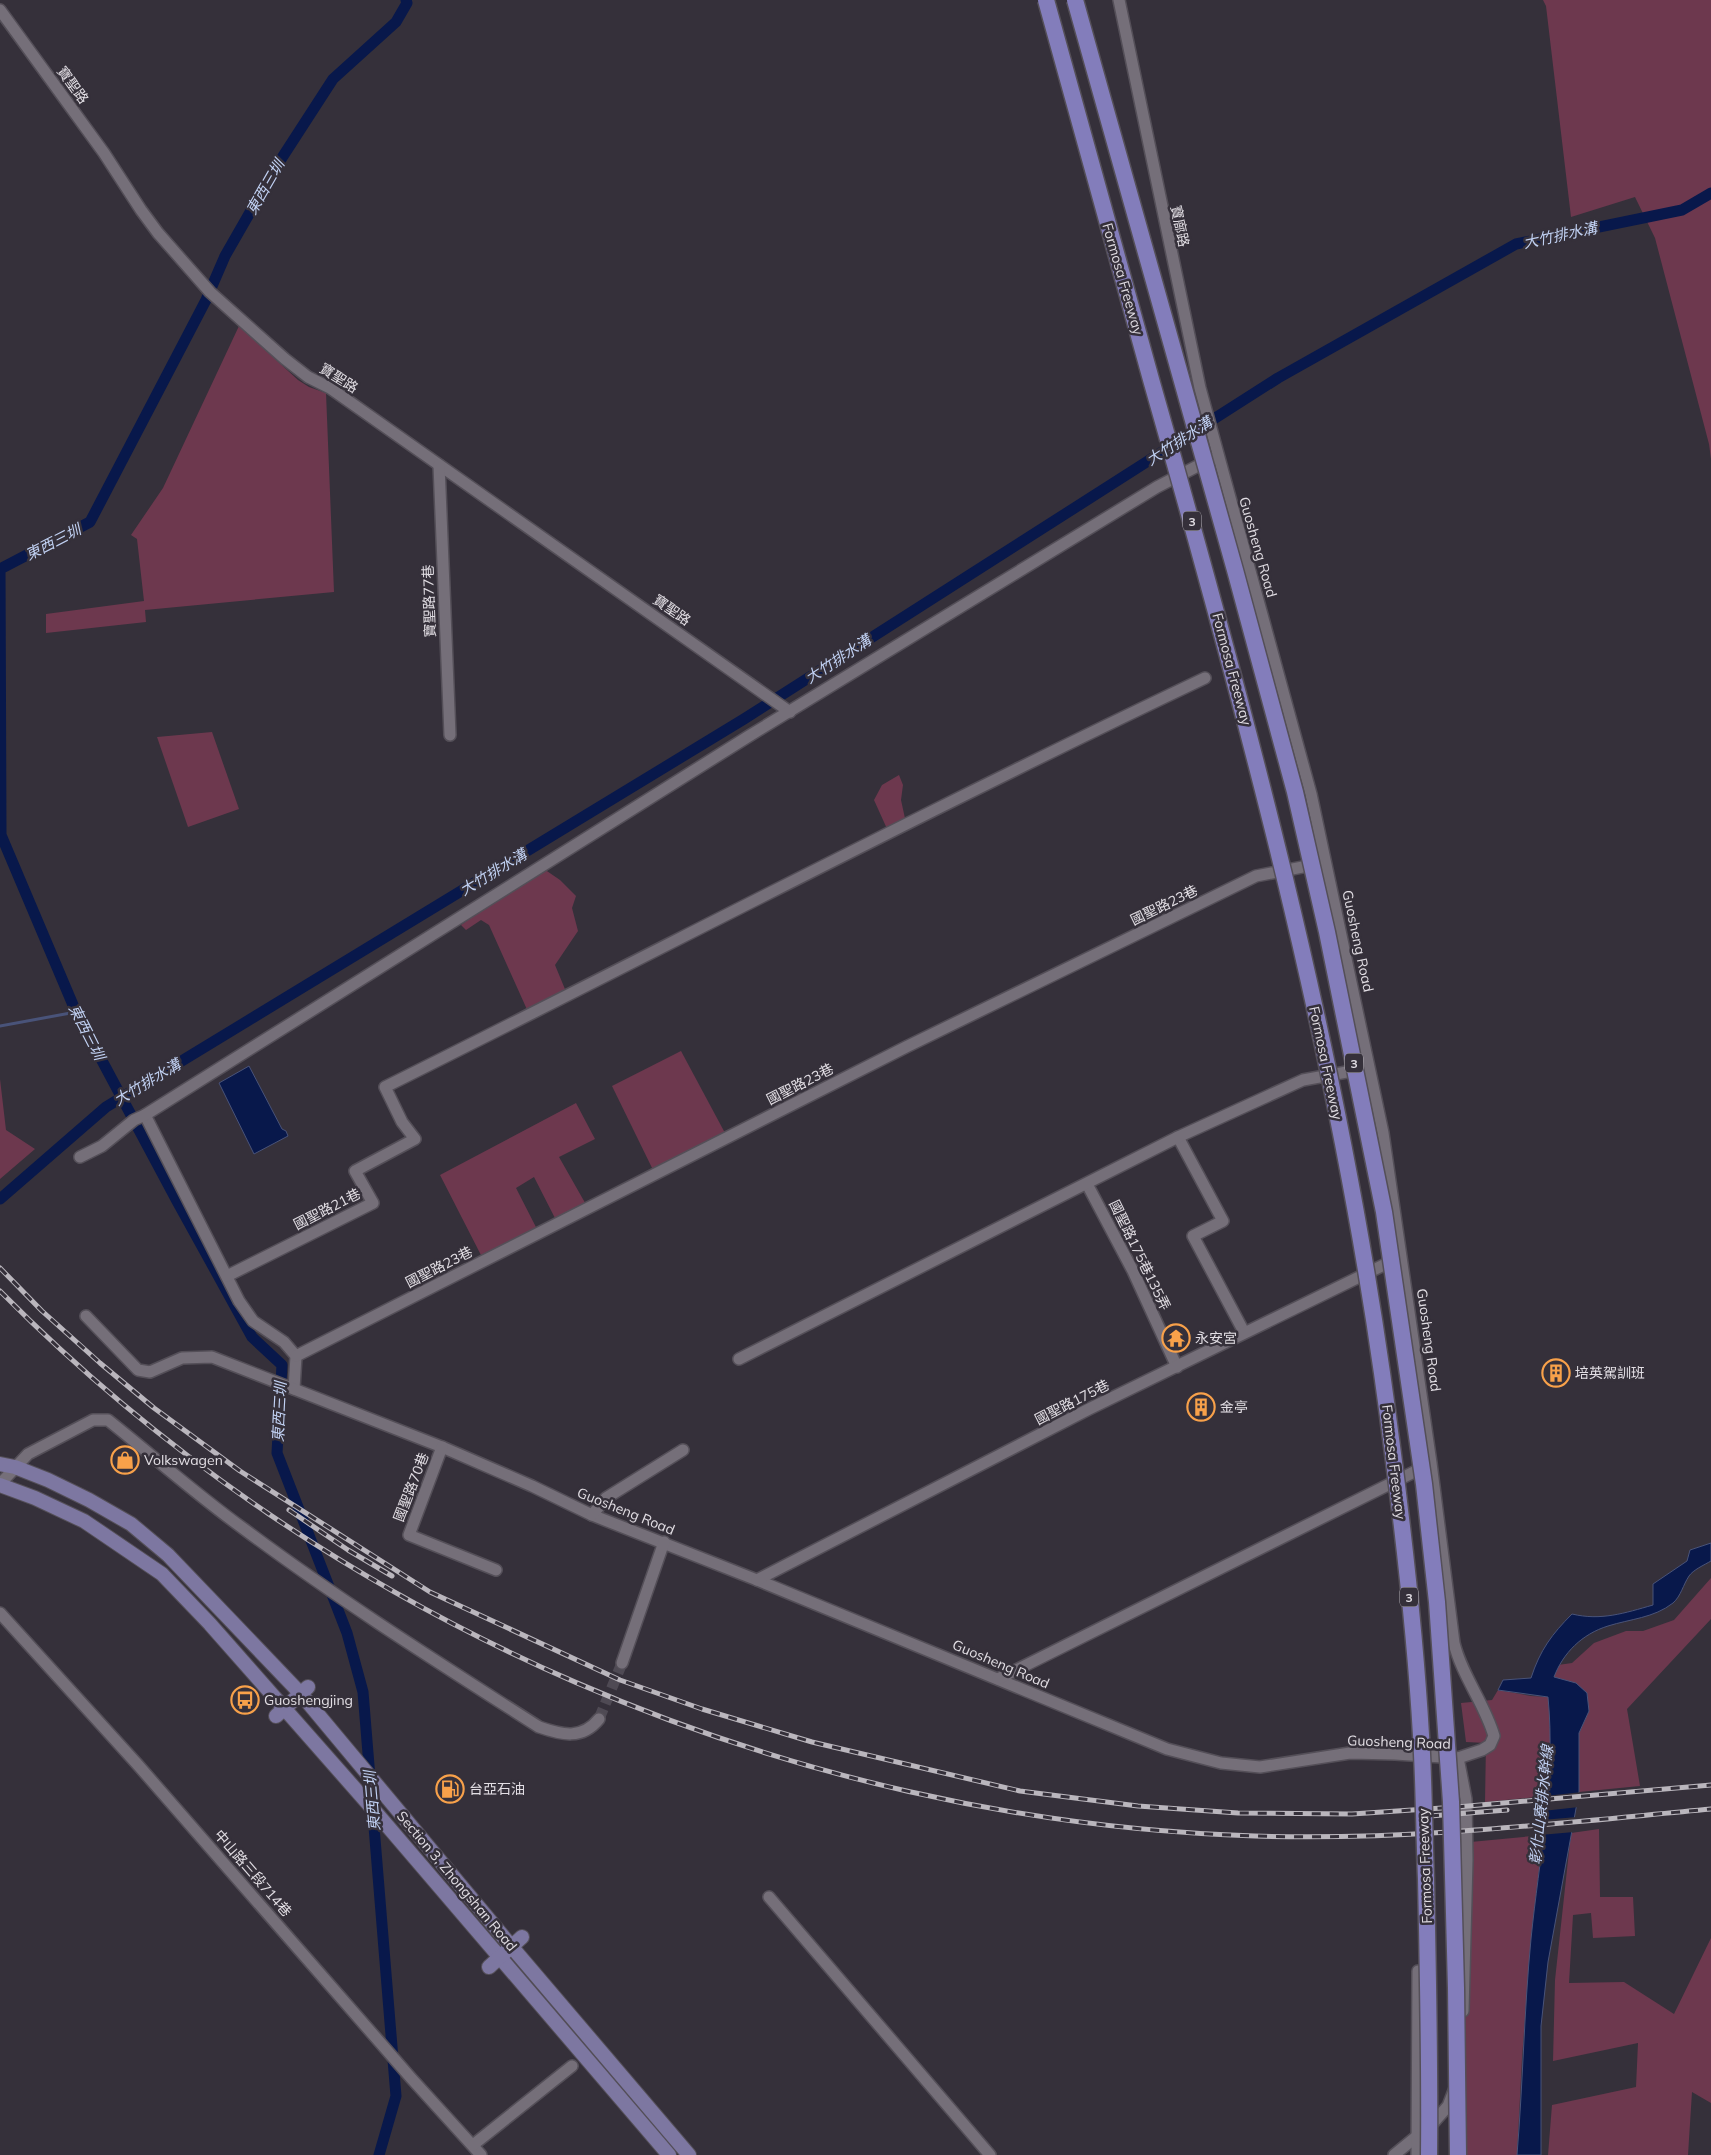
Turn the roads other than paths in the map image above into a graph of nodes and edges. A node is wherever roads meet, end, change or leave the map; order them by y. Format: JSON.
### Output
{"nodes":[{"id":1,"x":1046,"y":0,"type":"edge"},
{"id":2,"x":1076,"y":0,"type":"edge"},
{"id":3,"x":1119,"y":0,"type":"edge"},
{"id":4,"x":0,"y":10,"type":"edge"},
{"id":5,"x":1217,"y":456,"type":"junction"},
{"id":6,"x":439,"y":465,"type":"junction"},
{"id":7,"x":1205,"y":678,"type":"dead end"},
{"id":8,"x":790,"y":712,"type":"junction"},
{"id":9,"x":450,"y":735,"type":"dead end"},
{"id":10,"x":1327,"y":862,"type":"junction"},
{"id":11,"x":1369,"y":1067,"type":"junction"},
{"id":12,"x":145,"y":1115,"type":"junction"},
{"id":13,"x":1178,"y":1137,"type":"junction"},
{"id":14,"x":80,"y":1157,"type":"dead end"},
{"id":15,"x":1087,"y":1184,"type":"junction"},
{"id":16,"x":1402,"y":1256,"type":"junction"},
{"id":17,"x":227,"y":1276,"type":"junction"},
{"id":18,"x":86,"y":1316,"type":"dead end"},
{"id":19,"x":1244,"y":1332,"type":"junction"},
{"id":20,"x":296,"y":1356,"type":"junction"},
{"id":21,"x":739,"y":1360,"type":"dead end"},
{"id":22,"x":1177,"y":1367,"type":"junction"},
{"id":23,"x":294,"y":1389,"type":"junction"},
{"id":24,"x":442,"y":1447,"type":"junction"},
{"id":25,"x":683,"y":1450,"type":"dead end"},
{"id":26,"x":1431,"y":1463,"type":"junction"},
{"id":27,"x":0,"y":1464,"type":"edge"},
{"id":28,"x":15,"y":1467,"type":"junction"},
{"id":29,"x":0,"y":1485,"type":"edge"},
{"id":30,"x":592,"y":1514,"type":"junction"},
{"id":31,"x":664,"y":1542,"type":"junction"},
{"id":32,"x":496,"y":1570,"type":"dead end"},
{"id":33,"x":757,"y":1580,"type":"junction"},
{"id":34,"x":0,"y":1613,"type":"edge"},
{"id":35,"x":622,"y":1663,"type":"tunnel mouth"},
{"id":36,"x":998,"y":1678,"type":"junction"},
{"id":37,"x":304,"y":1690,"type":"junction"},
{"id":38,"x":280,"y":1712,"type":"junction"},
{"id":39,"x":599,"y":1719,"type":"tunnel mouth"},
{"id":40,"x":1458,"y":1758,"type":"junction"},
{"id":41,"x":769,"y":1897,"type":"dead end"},
{"id":42,"x":522,"y":1937,"type":"dead end"},
{"id":43,"x":511,"y":1946,"type":"junction"},
{"id":44,"x":499,"y":1956,"type":"junction"},
{"id":45,"x":488,"y":1967,"type":"dead end"},
{"id":46,"x":1418,"y":1971,"type":"dead end"},
{"id":47,"x":572,"y":2066,"type":"dead end"},
{"id":48,"x":1417,"y":2135,"type":"junction"},
{"id":49,"x":473,"y":2145,"type":"junction"},
{"id":50,"x":481,"y":2155,"type":"edge"},
{"id":51,"x":668,"y":2155,"type":"edge"},
{"id":52,"x":689,"y":2155,"type":"edge"},
{"id":53,"x":990,"y":2155,"type":"edge"},
{"id":54,"x":1394,"y":2155,"type":"edge"},
{"id":55,"x":1417,"y":2155,"type":"edge"},
{"id":56,"x":1429,"y":2155,"type":"edge"},
{"id":57,"x":1458,"y":2155,"type":"edge"}],
"edges":[{"from":1,"to":56,"type":"highway","name":"Formosa Freeway","number":"3","bridge":true},
{"from":2,"to":57,"type":"highway","name":"Formosa Freeway","number":"3","bridge":true},
{"from":3,"to":5,"type":"street","name":"寶廍路"},
{"from":4,"to":6,"type":"street","name":"寶聖路"},
{"from":5,"to":8,"type":"street"},
{"from":5,"to":10,"type":"street","name":"Guosheng Road"},
{"from":6,"to":8,"type":"street","name":"寶聖路"},
{"from":6,"to":9,"type":"street","name":"寶聖路77巷"},
{"from":7,"to":17,"type":"street","name":"國聖路21巷"},
{"from":8,"to":12,"type":"street"},
{"from":10,"to":11,"type":"street","name":"Guosheng Road"},
{"from":10,"to":20,"type":"street","name":"國聖路23巷"},
{"from":11,"to":13,"type":"street"},
{"from":11,"to":16,"type":"street","name":"Guosheng Road"},
{"from":12,"to":14,"type":"street"},
{"from":12,"to":17,"type":"street"},
{"from":13,"to":15,"type":"street"},
{"from":13,"to":19,"type":"street"},
{"from":15,"to":21,"type":"street"},
{"from":15,"to":22,"type":"street","name":"國聖路175巷135弄"},
{"from":16,"to":19,"type":"street","name":"國聖路175巷"},
{"from":16,"to":26,"type":"street","name":"Guosheng Road"},
{"from":17,"to":20,"type":"street"},
{"from":18,"to":23,"type":"street","name":"Guosheng Road"},
{"from":19,"to":22,"type":"street","name":"國聖路175巷"},
{"from":20,"to":23,"type":"street"},
{"from":22,"to":33,"type":"street","name":"國聖路175巷"},
{"from":23,"to":24,"type":"street","name":"Guosheng Road"},
{"from":24,"to":30,"type":"street","name":"Guosheng Road"},
{"from":24,"to":32,"type":"street","name":"國聖路70巷"},
{"from":25,"to":30,"type":"street"},
{"from":26,"to":36,"type":"street"},
{"from":26,"to":40,"type":"street","name":"Guosheng Road"},
{"from":27,"to":28,"type":"main road","name":"Section 3, Zhongshan Road"},
{"from":28,"to":29,"type":"street"},
{"from":28,"to":37,"type":"main road","name":"Section 3, Zhongshan Road"},
{"from":28,"to":39,"type":"street"},
{"from":29,"to":38,"type":"main road","name":"Section 3, Zhongshan Road"},
{"from":30,"to":31,"type":"street","name":"Guosheng Road"},
{"from":31,"to":33,"type":"street","name":"Guosheng Road"},
{"from":31,"to":35,"type":"street"},
{"from":33,"to":36,"type":"street","name":"Guosheng Road"},
{"from":34,"to":49,"type":"street","name":"中山路三段714巷"},
{"from":36,"to":40,"type":"street","name":"Guosheng Road"},
{"from":37,"to":38,"type":"main road"},
{"from":37,"to":43,"type":"main road","name":"Section 3, Zhongshan Road"},
{"from":38,"to":44,"type":"main road","name":"Section 3, Zhongshan Road"},
{"from":40,"to":48,"type":"street"},
{"from":41,"to":53,"type":"street"},
{"from":42,"to":43,"type":"main road"},
{"from":43,"to":44,"type":"main road"},
{"from":43,"to":52,"type":"main road","name":"Section 3, Zhongshan Road"},
{"from":44,"to":45,"type":"main road"},
{"from":44,"to":51,"type":"main road","name":"Section 3, Zhongshan Road"},
{"from":46,"to":48,"type":"street"},
{"from":47,"to":49,"type":"street"},
{"from":48,"to":54,"type":"street"},
{"from":48,"to":55,"type":"street"},
{"from":49,"to":50,"type":"street","name":"中山路三段714巷"}]}
